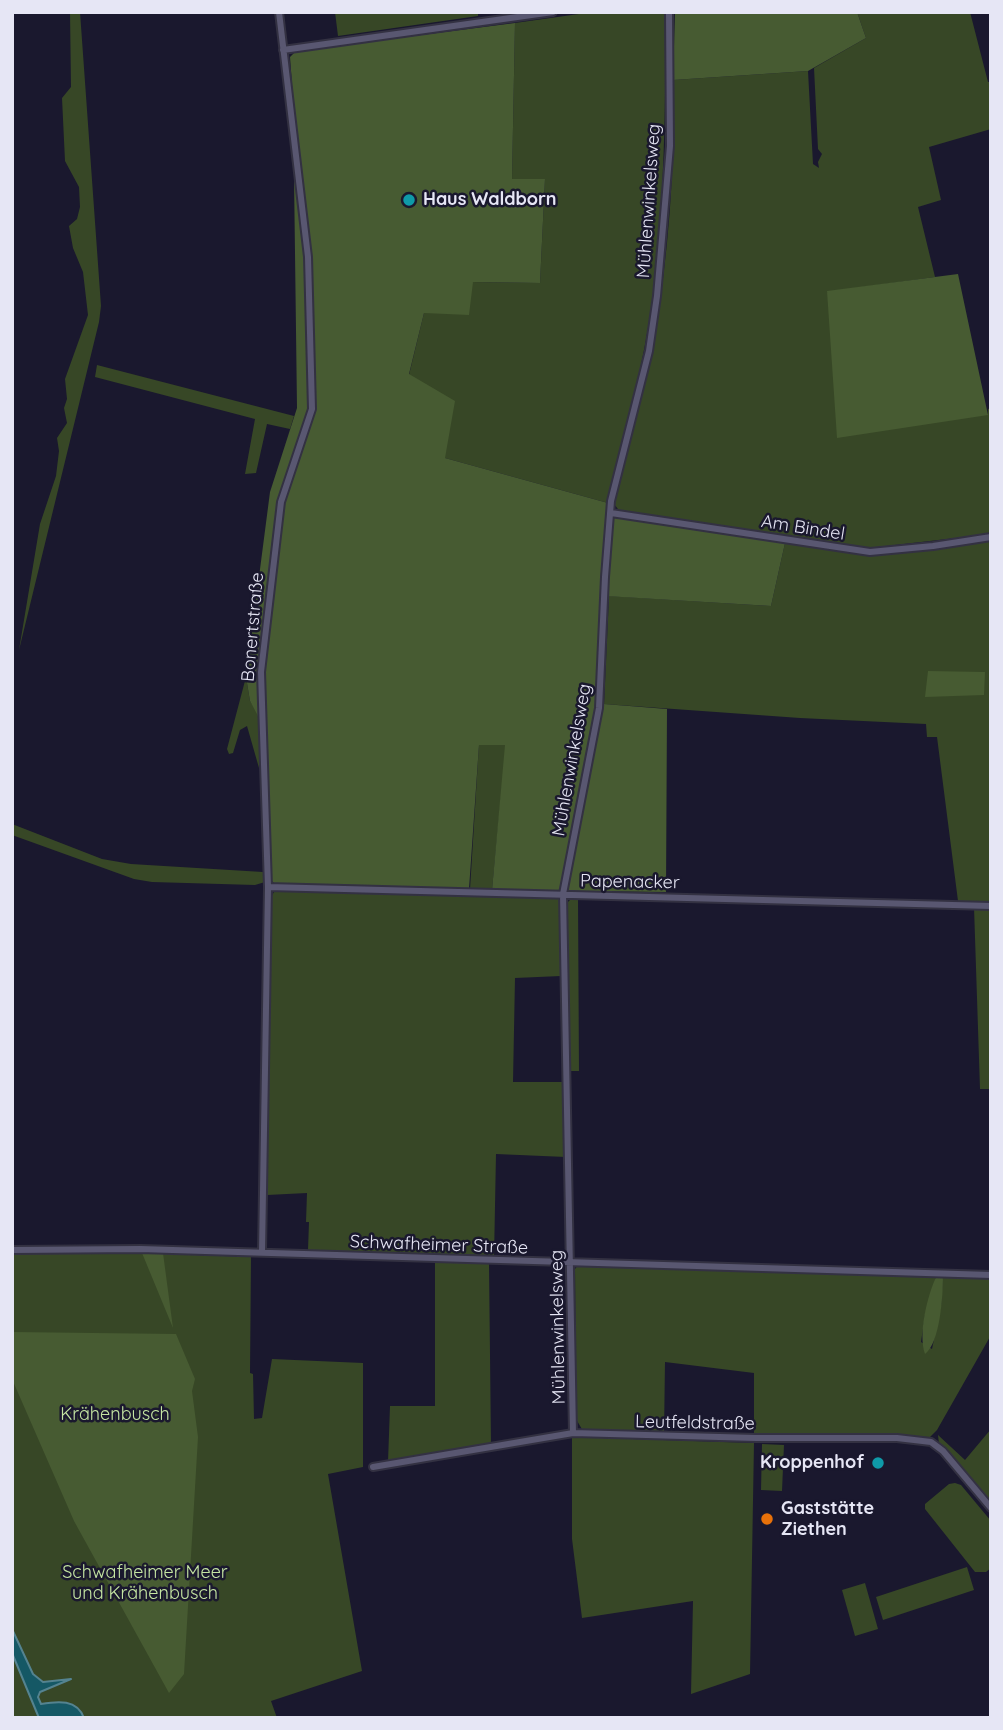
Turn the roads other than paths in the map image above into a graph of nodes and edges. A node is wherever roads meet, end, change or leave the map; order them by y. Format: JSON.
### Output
{"nodes":[{"id":1,"x":279,"y":12,"type":"edge"},
{"id":2,"x":553,"y":12,"type":"edge"},
{"id":3,"x":669,"y":12,"type":"edge"},
{"id":4,"x":284,"y":50,"type":"junction"},
{"id":5,"x":611,"y":513,"type":"junction"},
{"id":6,"x":991,"y":537,"type":"edge"},
{"id":7,"x":268,"y":887,"type":"junction"},
{"id":8,"x":563,"y":894,"type":"junction"},
{"id":9,"x":991,"y":906,"type":"edge"},
{"id":10,"x":12,"y":1250,"type":"edge"},
{"id":11,"x":262,"y":1252,"type":"junction"},
{"id":12,"x":571,"y":1264,"type":"junction"},
{"id":13,"x":991,"y":1275,"type":"edge"},
{"id":14,"x":573,"y":1433,"type":"junction"},
{"id":15,"x":373,"y":1467,"type":"dead end"},
{"id":16,"x":991,"y":1508,"type":"edge"}],
"edges":[{"from":1,"to":4,"type":"street","name":"Bonertstraße"},
{"from":2,"to":4,"type":"street"},
{"from":3,"to":5,"type":"street","name":"Mühlenwinkelsweg"},
{"from":4,"to":7,"type":"street","name":"Bonertstraße"},
{"from":5,"to":6,"type":"street","name":"Am Bindel"},
{"from":5,"to":8,"type":"street","name":"Mühlenwinkelsweg"},
{"from":7,"to":8,"type":"street","name":"Papenacker"},
{"from":7,"to":11,"type":"street","name":"Bonertstraße"},
{"from":8,"to":9,"type":"street","name":"Papenacker"},
{"from":8,"to":12,"type":"street","name":"Mühlenwinkelsweg"},
{"from":10,"to":11,"type":"street","name":"Schwafheimer Straße"},
{"from":11,"to":12,"type":"street","name":"Schwafheimer Straße"},
{"from":12,"to":13,"type":"street","name":"Schwafheimer Straße"},
{"from":12,"to":14,"type":"street","name":"Mühlenwinkelsweg"},
{"from":14,"to":15,"type":"street","name":"Leutfeldstraße"},
{"from":14,"to":16,"type":"street","name":"Leutfeldstraße"}]}
